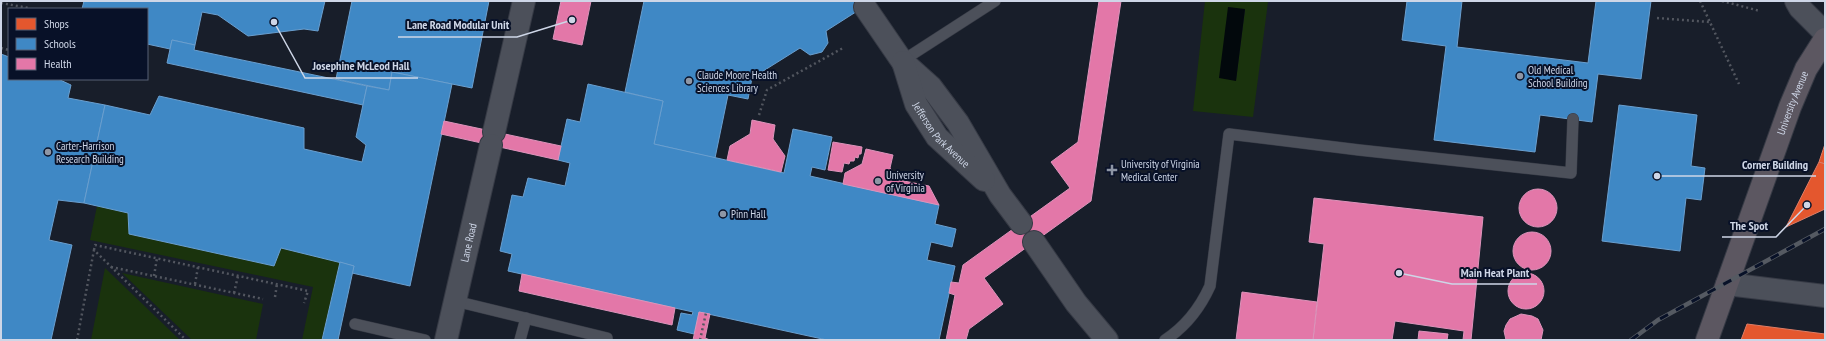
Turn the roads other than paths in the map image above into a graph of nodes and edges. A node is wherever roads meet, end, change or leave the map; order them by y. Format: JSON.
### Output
{"nodes":[{"id":1,"x":524,"y":1,"type":"edge"},
{"id":2,"x":995,"y":1,"type":"edge"},
{"id":3,"x":1796,"y":1,"type":"edge"},
{"id":4,"x":865,"y":7,"type":"dead end"},
{"id":5,"x":1825,"y":33,"type":"edge"},
{"id":6,"x":1825,"y":39,"type":"edge"},
{"id":7,"x":902,"y":61,"type":"junction"},
{"id":8,"x":1573,"y":119,"type":"dead end"},
{"id":9,"x":1021,"y":223,"type":"dead end"},
{"id":10,"x":1034,"y":242,"type":"dead end"},
{"id":11,"x":1727,"y":284,"type":"junction"},
{"id":12,"x":1825,"y":296,"type":"edge"},
{"id":13,"x":455,"y":301,"type":"junction"},
{"id":14,"x":526,"y":318,"type":"junction"},
{"id":15,"x":355,"y":324,"type":"dead end"},
{"id":16,"x":610,"y":339,"type":"edge"},
{"id":17,"x":425,"y":340,"type":"edge"},
{"id":18,"x":446,"y":340,"type":"edge"},
{"id":19,"x":520,"y":340,"type":"edge"},
{"id":20,"x":1107,"y":340,"type":"edge"},
{"id":21,"x":1165,"y":340,"type":"edge"},
{"id":22,"x":1706,"y":340,"type":"edge"}],
"edges":[{"from":1,"to":13,"type":"street","name":"Lane Road"},
{"from":2,"to":7,"type":"lane"},
{"from":3,"to":5,"type":"street"},
{"from":4,"to":7,"type":"street","name":"Jefferson Park Avenue"},
{"from":6,"to":11,"type":"main road","name":"University Avenue"},
{"from":7,"to":9,"type":"street","name":"Jefferson Park Avenue"},
{"from":8,"to":21,"type":"lane"},
{"from":10,"to":20,"type":"street"},
{"from":11,"to":12,"type":"street"},
{"from":11,"to":22,"type":"main road","name":"University Avenue"},
{"from":13,"to":14,"type":"lane"},
{"from":13,"to":18,"type":"street","name":"Lane Road"},
{"from":14,"to":16,"type":"lane"},
{"from":14,"to":19,"type":"lane"},
{"from":15,"to":17,"type":"lane"}]}
